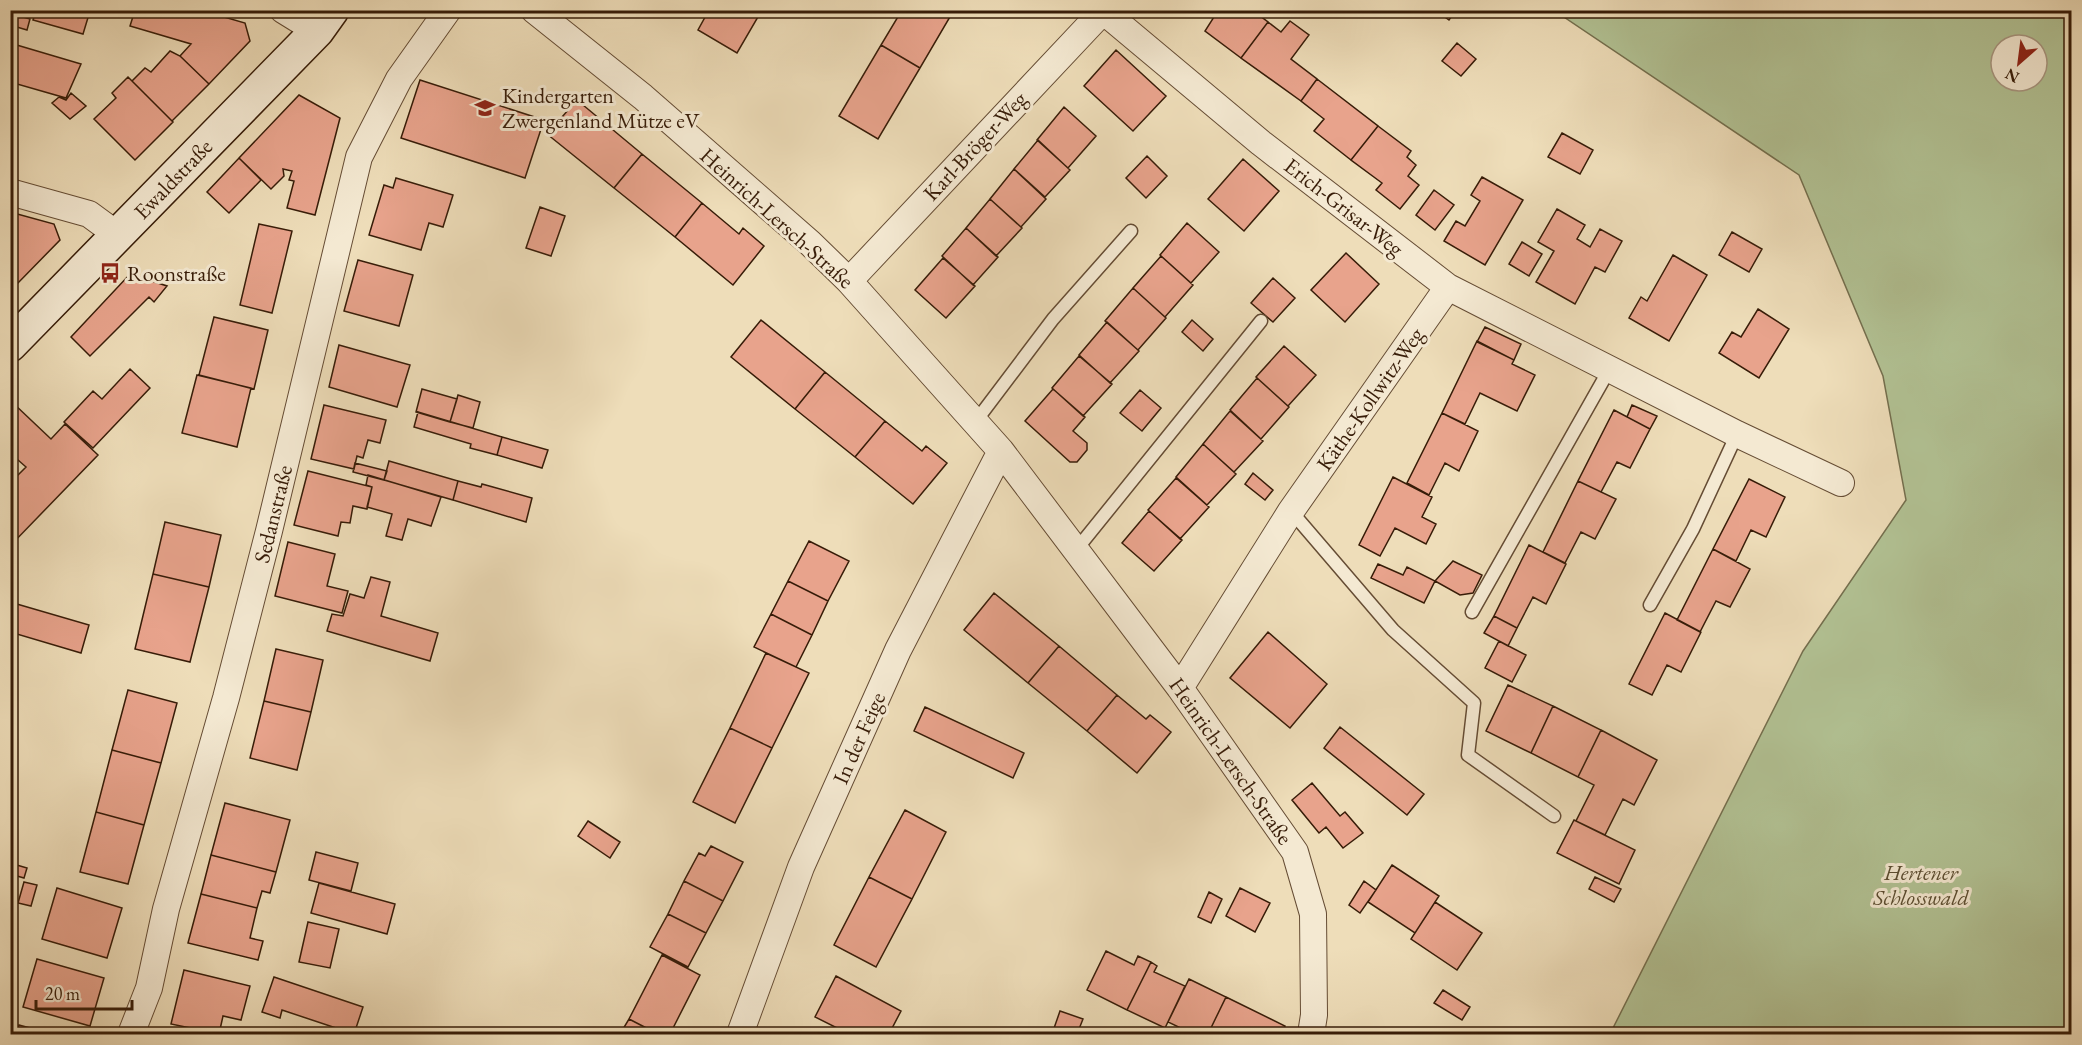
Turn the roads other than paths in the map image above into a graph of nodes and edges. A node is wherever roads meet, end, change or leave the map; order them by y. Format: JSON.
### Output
{"nodes":[{"id":1,"x":283,"y":10,"type":"edge"},
{"id":2,"x":448,"y":10,"type":"edge"},
{"id":3,"x":534,"y":10,"type":"edge"},
{"id":4,"x":1103,"y":11,"type":"edge"},
{"id":5,"x":324,"y":21,"type":"edge"},
{"id":6,"x":10,"y":192,"type":"edge"},
{"id":7,"x":1131,"y":231,"type":"dead end"},
{"id":8,"x":119,"y":236,"type":"junction"},
{"id":9,"x":849,"y":281,"type":"junction"},
{"id":10,"x":1448,"y":287,"type":"junction"},
{"id":11,"x":1261,"y":321,"type":"dead end"},
{"id":12,"x":10,"y":345,"type":"edge"},
{"id":13,"x":1609,"y":370,"type":"junction"},
{"id":14,"x":976,"y":421,"type":"junction"},
{"id":15,"x":1737,"y":434,"type":"junction"},
{"id":16,"x":1001,"y":451,"type":"junction"},
{"id":17,"x":1841,"y":483,"type":"dead end"},
{"id":18,"x":1291,"y":511,"type":"junction"},
{"id":19,"x":1076,"y":550,"type":"junction"},
{"id":20,"x":1650,"y":605,"type":"dead end"},
{"id":21,"x":1472,"y":612,"type":"dead end"},
{"id":22,"x":1180,"y":688,"type":"junction"},
{"id":23,"x":1554,"y":816,"type":"dead end"},
{"id":24,"x":131,"y":1035,"type":"edge"},
{"id":25,"x":740,"y":1035,"type":"edge"},
{"id":26,"x":1311,"y":1035,"type":"edge"}],
"edges":[{"from":1,"to":5,"type":"street"},
{"from":2,"to":24,"type":"street","name":"Sedanstraße"},
{"from":3,"to":9,"type":"street","name":"Heinrich-Lersch-Straße"},
{"from":4,"to":9,"type":"street","name":"Karl-Bröger-Weg"},
{"from":4,"to":10,"type":"street","name":"Erich-Grisar-Weg"},
{"from":5,"to":8,"type":"main road","name":"Ewaldstraße"},
{"from":6,"to":8,"type":"street"},
{"from":7,"to":14,"type":"lane"},
{"from":8,"to":12,"type":"main road","name":"Ewaldstraße"},
{"from":9,"to":14,"type":"street","name":"Heinrich-Lersch-Straße"},
{"from":10,"to":13,"type":"street","name":"Erich-Grisar-Weg"},
{"from":10,"to":18,"type":"street","name":"Käthe-Kollwitz-Weg"},
{"from":11,"to":19,"type":"lane"},
{"from":13,"to":15,"type":"street","name":"Erich-Grisar-Weg"},
{"from":13,"to":21,"type":"lane"},
{"from":14,"to":16,"type":"street","name":"Heinrich-Lersch-Straße"},
{"from":15,"to":17,"type":"street","name":"Erich-Grisar-Weg"},
{"from":15,"to":20,"type":"lane"},
{"from":16,"to":19,"type":"street","name":"Heinrich-Lersch-Straße"},
{"from":16,"to":25,"type":"street","name":"In der Feige"},
{"from":18,"to":22,"type":"street","name":"Käthe-Kollwitz-Weg"},
{"from":18,"to":23,"type":"lane"},
{"from":19,"to":22,"type":"street","name":"Heinrich-Lersch-Straße"},
{"from":22,"to":26,"type":"street","name":"Heinrich-Lersch-Straße"}]}
